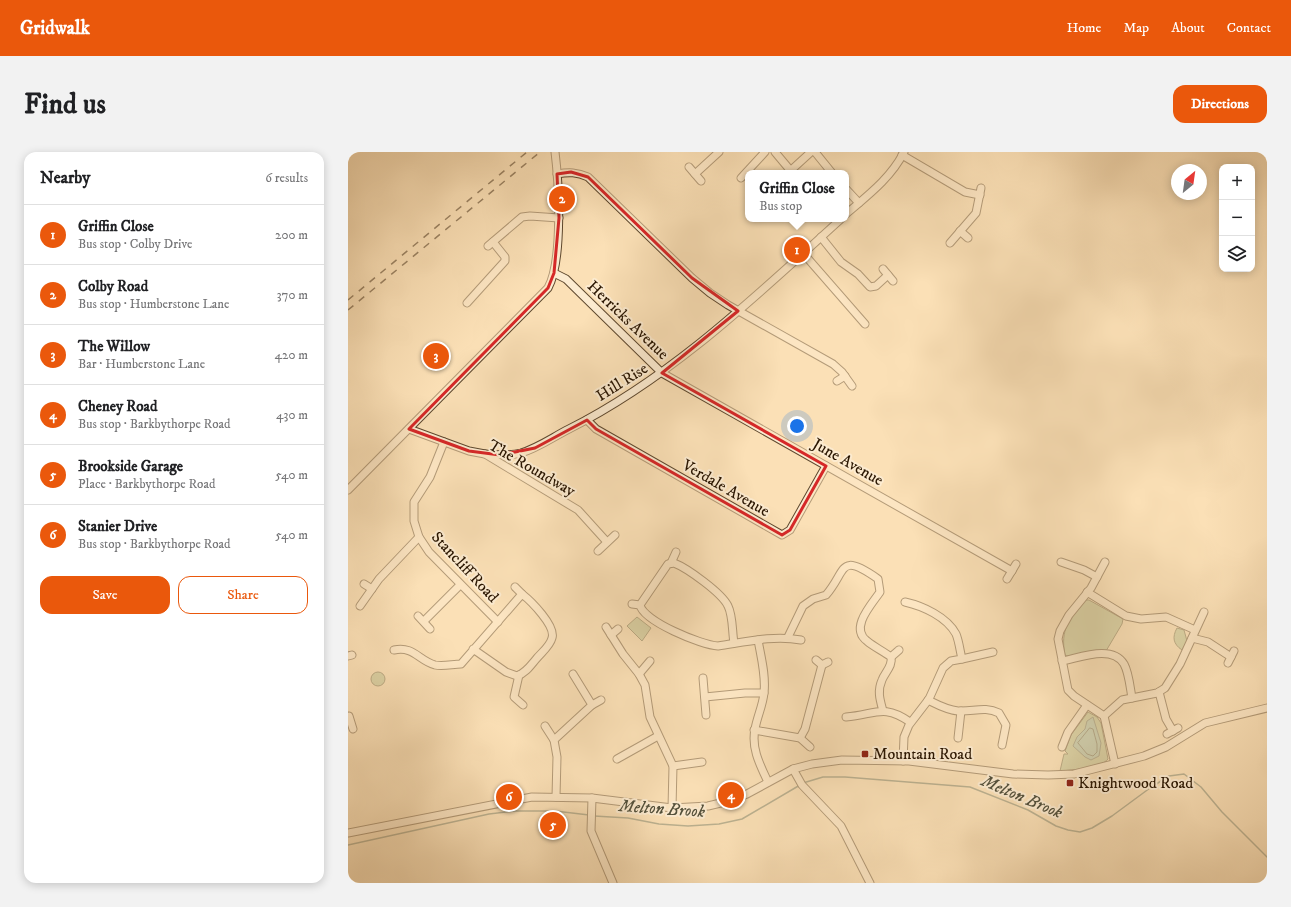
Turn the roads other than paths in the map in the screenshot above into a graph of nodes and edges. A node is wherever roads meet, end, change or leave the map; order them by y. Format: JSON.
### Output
{"nodes":[{"id":1,"x":719,"y":152,"type":"edge"},
{"id":2,"x":775,"y":152,"type":"edge"},
{"id":3,"x":811,"y":152,"type":"edge"},
{"id":4,"x":815,"y":152,"type":"edge"},
{"id":5,"x":555,"y":153,"type":"edge"},
{"id":6,"x":764,"y":153,"type":"edge"},
{"id":7,"x":903,"y":154,"type":"edge"},
{"id":8,"x":689,"y":167,"type":"dead end"},
{"id":9,"x":748,"y":170,"type":"edge"},
{"id":10,"x":788,"y":170,"type":"edge"},
{"id":11,"x":790,"y":170,"type":"edge"},
{"id":12,"x":830,"y":170,"type":"edge"},
{"id":13,"x":557,"y":174,"type":"junction"},
{"id":14,"x":695,"y":174,"type":"junction"},
{"id":15,"x":745,"y":174,"type":"edge"},
{"id":16,"x":741,"y":178,"type":"dead end"},
{"id":17,"x":701,"y":181,"type":"dead end"},
{"id":18,"x":849,"y":192,"type":"edge"},
{"id":19,"x":859,"y":203,"type":"junction"},
{"id":20,"x":849,"y":211,"type":"edge"},
{"id":21,"x":559,"y":218,"type":"junction"},
{"id":22,"x":838,"y":222,"type":"edge"},
{"id":23,"x":960,"y":231,"type":"junction"},
{"id":24,"x":821,"y":237,"type":"junction"},
{"id":25,"x":968,"y":238,"type":"dead end"},
{"id":26,"x":950,"y":243,"type":"dead end"},
{"id":27,"x":803,"y":253,"type":"junction"},
{"id":28,"x":554,"y":273,"type":"junction"},
{"id":29,"x":893,"y":281,"type":"dead end"},
{"id":30,"x":467,"y":302,"type":"dead end"},
{"id":31,"x":738,"y":311,"type":"junction"},
{"id":32,"x":865,"y":324,"type":"dead end"},
{"id":33,"x":662,"y":373,"type":"junction"},
{"id":34,"x":844,"y":376,"type":"junction"},
{"id":35,"x":837,"y":381,"type":"dead end"},
{"id":36,"x":852,"y":386,"type":"dead end"},
{"id":37,"x":587,"y":420,"type":"junction"},
{"id":38,"x":410,"y":429,"type":"junction"},
{"id":39,"x":444,"y":442,"type":"junction"},
{"id":40,"x":485,"y":454,"type":"junction"},
{"id":41,"x":511,"y":454,"type":"junction"},
{"id":42,"x":826,"y":466,"type":"junction"},
{"id":43,"x":510,"y":469,"type":"junction"},
{"id":44,"x":348,"y":490,"type":"edge"},
{"id":45,"x":615,"y":534,"type":"dead end"},
{"id":46,"x":419,"y":537,"type":"junction"},
{"id":47,"x":607,"y":542,"type":"junction"},
{"id":48,"x":598,"y":551,"type":"dead end"},
{"id":49,"x":676,"y":552,"type":"dead end"},
{"id":50,"x":1067,"y":562,"type":"dead end"},
{"id":51,"x":1105,"y":562,"type":"dead end"},
{"id":52,"x":671,"y":563,"type":"junction"},
{"id":53,"x":1097,"y":578,"type":"junction"},
{"id":54,"x":1007,"y":579,"type":"dead end"},
{"id":55,"x":364,"y":584,"type":"dead end"},
{"id":56,"x":460,"y":585,"type":"junction"},
{"id":57,"x":515,"y":586,"type":"dead end"},
{"id":58,"x":372,"y":589,"type":"junction"},
{"id":59,"x":1087,"y":592,"type":"junction"},
{"id":60,"x":522,"y":594,"type":"junction"},
{"id":61,"x":905,"y":602,"type":"dead end"},
{"id":62,"x":632,"y":604,"type":"dead end"},
{"id":63,"x":640,"y":605,"type":"junction"},
{"id":64,"x":360,"y":606,"type":"dead end"},
{"id":65,"x":1204,"y":612,"type":"dead end"},
{"id":66,"x":418,"y":616,"type":"dead end"},
{"id":67,"x":424,"y":621,"type":"junction"},
{"id":68,"x":498,"y":622,"type":"junction"},
{"id":69,"x":606,"y":627,"type":"dead end"},
{"id":70,"x":618,"y":628,"type":"dead end"},
{"id":71,"x":430,"y":629,"type":"dead end"},
{"id":72,"x":1195,"y":630,"type":"junction"},
{"id":73,"x":611,"y":635,"type":"junction"},
{"id":74,"x":788,"y":637,"type":"junction"},
{"id":75,"x":1192,"y":638,"type":"junction"},
{"id":76,"x":758,"y":640,"type":"junction"},
{"id":77,"x":801,"y":640,"type":"dead end"},
{"id":78,"x":409,"y":642,"type":"dead end"},
{"id":79,"x":734,"y":643,"type":"junction"},
{"id":80,"x":394,"y":650,"type":"dead end"},
{"id":81,"x":407,"y":650,"type":"junction"},
{"id":82,"x":474,"y":650,"type":"junction"},
{"id":83,"x":899,"y":650,"type":"dead end"},
{"id":84,"x":988,"y":651,"type":"dead end"},
{"id":85,"x":891,"y":656,"type":"junction"},
{"id":86,"x":1231,"y":657,"type":"dead end"},
{"id":87,"x":962,"y":659,"type":"junction"},
{"id":88,"x":650,"y":661,"type":"dead end"},
{"id":89,"x":1062,"y":662,"type":"junction"},
{"id":90,"x":822,"y":663,"type":"dead end"},
{"id":91,"x":573,"y":674,"type":"dead end"},
{"id":92,"x":639,"y":674,"type":"junction"},
{"id":93,"x":519,"y":675,"type":"junction"},
{"id":94,"x":703,"y":678,"type":"dead end"},
{"id":95,"x":1159,"y":692,"type":"junction"},
{"id":96,"x":764,"y":693,"type":"junction"},
{"id":97,"x":705,"y":697,"type":"junction"},
{"id":98,"x":1132,"y":698,"type":"junction"},
{"id":99,"x":601,"y":700,"type":"dead end"},
{"id":100,"x":928,"y":700,"type":"junction"},
{"id":101,"x":523,"y":705,"type":"dead end"},
{"id":102,"x":592,"y":705,"type":"junction"},
{"id":103,"x":1087,"y":705,"type":"junction"},
{"id":104,"x":860,"y":708,"type":"dead end"},
{"id":105,"x":1267,"y":708,"type":"edge"},
{"id":106,"x":883,"y":711,"type":"junction"},
{"id":107,"x":961,"y":711,"type":"junction"},
{"id":108,"x":706,"y":715,"type":"dead end"},
{"id":109,"x":349,"y":716,"type":"dead end"},
{"id":110,"x":861,"y":716,"type":"junction"},
{"id":111,"x":1104,"y":716,"type":"junction"},
{"id":112,"x":846,"y":717,"type":"dead end"},
{"id":113,"x":910,"y":722,"type":"junction"},
{"id":114,"x":545,"y":726,"type":"dead end"},
{"id":115,"x":352,"y":729,"type":"edge"},
{"id":116,"x":754,"y":730,"type":"junction"},
{"id":117,"x":1173,"y":731,"type":"dead end"},
{"id":118,"x":658,"y":736,"type":"junction"},
{"id":119,"x":800,"y":738,"type":"junction"},
{"id":120,"x":554,"y":740,"type":"junction"},
{"id":121,"x":958,"y":740,"type":"dead end"},
{"id":122,"x":1061,"y":742,"type":"dead end"},
{"id":123,"x":1002,"y":745,"type":"dead end"},
{"id":124,"x":810,"y":747,"type":"dead end"},
{"id":125,"x":622,"y":760,"type":"dead end"},
{"id":126,"x":902,"y":761,"type":"junction"},
{"id":127,"x":702,"y":762,"type":"dead end"},
{"id":128,"x":1115,"y":764,"type":"junction"},
{"id":129,"x":673,"y":766,"type":"junction"},
{"id":130,"x":793,"y":769,"type":"junction"},
{"id":131,"x":768,"y":782,"type":"junction"},
{"id":132,"x":556,"y":797,"type":"junction"},
{"id":133,"x":592,"y":798,"type":"junction"},
{"id":134,"x":672,"y":808,"type":"junction"},
{"id":135,"x":348,"y":833,"type":"edge"},
{"id":136,"x":614,"y":883,"type":"edge"},
{"id":137,"x":870,"y":883,"type":"edge"}],
"edges":[{"from":1,"to":14,"type":"street"},
{"from":2,"to":10,"type":"street"},
{"from":3,"to":11,"type":"street"},
{"from":4,"to":12,"type":"street"},
{"from":5,"to":13,"type":"street"},
{"from":6,"to":9,"type":"street"},
{"from":7,"to":19,"type":"street"},
{"from":7,"to":23,"type":"street"},
{"from":8,"to":14,"type":"street"},
{"from":13,"to":21,"type":"street"},
{"from":13,"to":31,"type":"street"},
{"from":14,"to":17,"type":"street"},
{"from":15,"to":16,"type":"street"},
{"from":18,"to":19,"type":"street"},
{"from":19,"to":20,"type":"street"},
{"from":21,"to":28,"type":"street"},
{"from":21,"to":30,"type":"street"},
{"from":22,"to":24,"type":"street","name":"Hill Rise"},
{"from":23,"to":25,"type":"street"},
{"from":23,"to":26,"type":"street"},
{"from":24,"to":27,"type":"street","name":"Hill Rise"},
{"from":24,"to":29,"type":"street"},
{"from":27,"to":31,"type":"street","name":"Hill Rise"},
{"from":27,"to":32,"type":"street"},
{"from":28,"to":33,"type":"street","name":"Herricks Avenue"},
{"from":28,"to":38,"type":"street"},
{"from":31,"to":33,"type":"street","name":"Hill Rise"},
{"from":31,"to":34,"type":"street"},
{"from":33,"to":37,"type":"street","name":"Hill Rise"},
{"from":33,"to":42,"type":"street","name":"June Avenue"},
{"from":34,"to":35,"type":"street"},
{"from":34,"to":36,"type":"street"},
{"from":37,"to":41,"type":"street","name":"Hill Rise"},
{"from":37,"to":42,"type":"street","name":"Verdale Avenue"},
{"from":38,"to":39,"type":"street","name":"The Roundway"},
{"from":38,"to":44,"type":"street"},
{"from":39,"to":40,"type":"street","name":"The Roundway"},
{"from":39,"to":46,"type":"street","name":"Stancliff Road"},
{"from":40,"to":41,"type":"street","name":"Hill Rise"},
{"from":40,"to":43,"type":"street","name":"The Roundway"},
{"from":41,"to":43,"type":"street"},
{"from":42,"to":54,"type":"street","name":"June Avenue"},
{"from":43,"to":47,"type":"street","name":"The Roundway"},
{"from":45,"to":47,"type":"street"},
{"from":46,"to":56,"type":"street","name":"Stancliff Road"},
{"from":46,"to":58,"type":"street"},
{"from":47,"to":48,"type":"street"},
{"from":49,"to":52,"type":"street"},
{"from":50,"to":53,"type":"street"},
{"from":51,"to":53,"type":"street"},
{"from":52,"to":63,"type":"street"},
{"from":52,"to":79,"type":"street"},
{"from":53,"to":59,"type":"street"},
{"from":55,"to":58,"type":"street"},
{"from":56,"to":67,"type":"street"},
{"from":56,"to":68,"type":"street","name":"Stancliff Road"},
{"from":57,"to":60,"type":"street"},
{"from":58,"to":64,"type":"street"},
{"from":59,"to":72,"type":"street"},
{"from":59,"to":89,"type":"street"},
{"from":60,"to":68,"type":"street"},
{"from":60,"to":93,"type":"street"},
{"from":61,"to":87,"type":"street"},
{"from":62,"to":63,"type":"street"},
{"from":63,"to":79,"type":"street"},
{"from":65,"to":72,"type":"street"},
{"from":66,"to":67,"type":"street"},
{"from":67,"to":71,"type":"street"},
{"from":68,"to":82,"type":"street"},
{"from":69,"to":73,"type":"street"},
{"from":70,"to":73,"type":"street"},
{"from":72,"to":75,"type":"street"},
{"from":73,"to":92,"type":"street"},
{"from":74,"to":76,"type":"street"},
{"from":74,"to":77,"type":"street"},
{"from":74,"to":85,"type":"street"},
{"from":75,"to":86,"type":"street"},
{"from":75,"to":95,"type":"street"},
{"from":76,"to":79,"type":"street"},
{"from":76,"to":96,"type":"street"},
{"from":78,"to":81,"type":"street"},
{"from":80,"to":81,"type":"street"},
{"from":81,"to":82,"type":"street"},
{"from":82,"to":93,"type":"street"},
{"from":83,"to":85,"type":"street"},
{"from":84,"to":87,"type":"street"},
{"from":85,"to":106,"type":"street"},
{"from":87,"to":100,"type":"street"},
{"from":88,"to":92,"type":"street"},
{"from":89,"to":98,"type":"street"},
{"from":89,"to":103,"type":"street"},
{"from":90,"to":119,"type":"street"},
{"from":91,"to":102,"type":"street"},
{"from":92,"to":118,"type":"street"},
{"from":93,"to":101,"type":"street"},
{"from":94,"to":97,"type":"street"},
{"from":95,"to":98,"type":"street"},
{"from":95,"to":117,"type":"street"},
{"from":96,"to":97,"type":"street"},
{"from":96,"to":116,"type":"street"},
{"from":97,"to":108,"type":"street"},
{"from":98,"to":111,"type":"street"},
{"from":99,"to":102,"type":"street"},
{"from":100,"to":107,"type":"street"},
{"from":100,"to":113,"type":"street"},
{"from":102,"to":120,"type":"street"},
{"from":103,"to":111,"type":"street"},
{"from":103,"to":122,"type":"street"},
{"from":104,"to":110,"type":"street"},
{"from":105,"to":128,"type":"street"},
{"from":106,"to":110,"type":"street"},
{"from":106,"to":113,"type":"street"},
{"from":107,"to":121,"type":"street"},
{"from":107,"to":123,"type":"street"},
{"from":109,"to":115,"type":"street"},
{"from":110,"to":112,"type":"street"},
{"from":111,"to":128,"type":"street"},
{"from":113,"to":126,"type":"street"},
{"from":114,"to":120,"type":"street"},
{"from":116,"to":119,"type":"street"},
{"from":116,"to":131,"type":"street"},
{"from":118,"to":125,"type":"street"},
{"from":118,"to":129,"type":"street"},
{"from":119,"to":124,"type":"street"},
{"from":120,"to":132,"type":"street"},
{"from":126,"to":128,"type":"street"},
{"from":126,"to":130,"type":"street"},
{"from":127,"to":129,"type":"street"},
{"from":129,"to":134,"type":"street"},
{"from":130,"to":131,"type":"street"},
{"from":130,"to":137,"type":"street"},
{"from":131,"to":134,"type":"street"},
{"from":132,"to":133,"type":"street"},
{"from":132,"to":135,"type":"street"},
{"from":133,"to":134,"type":"street"},
{"from":133,"to":136,"type":"street"}]}
